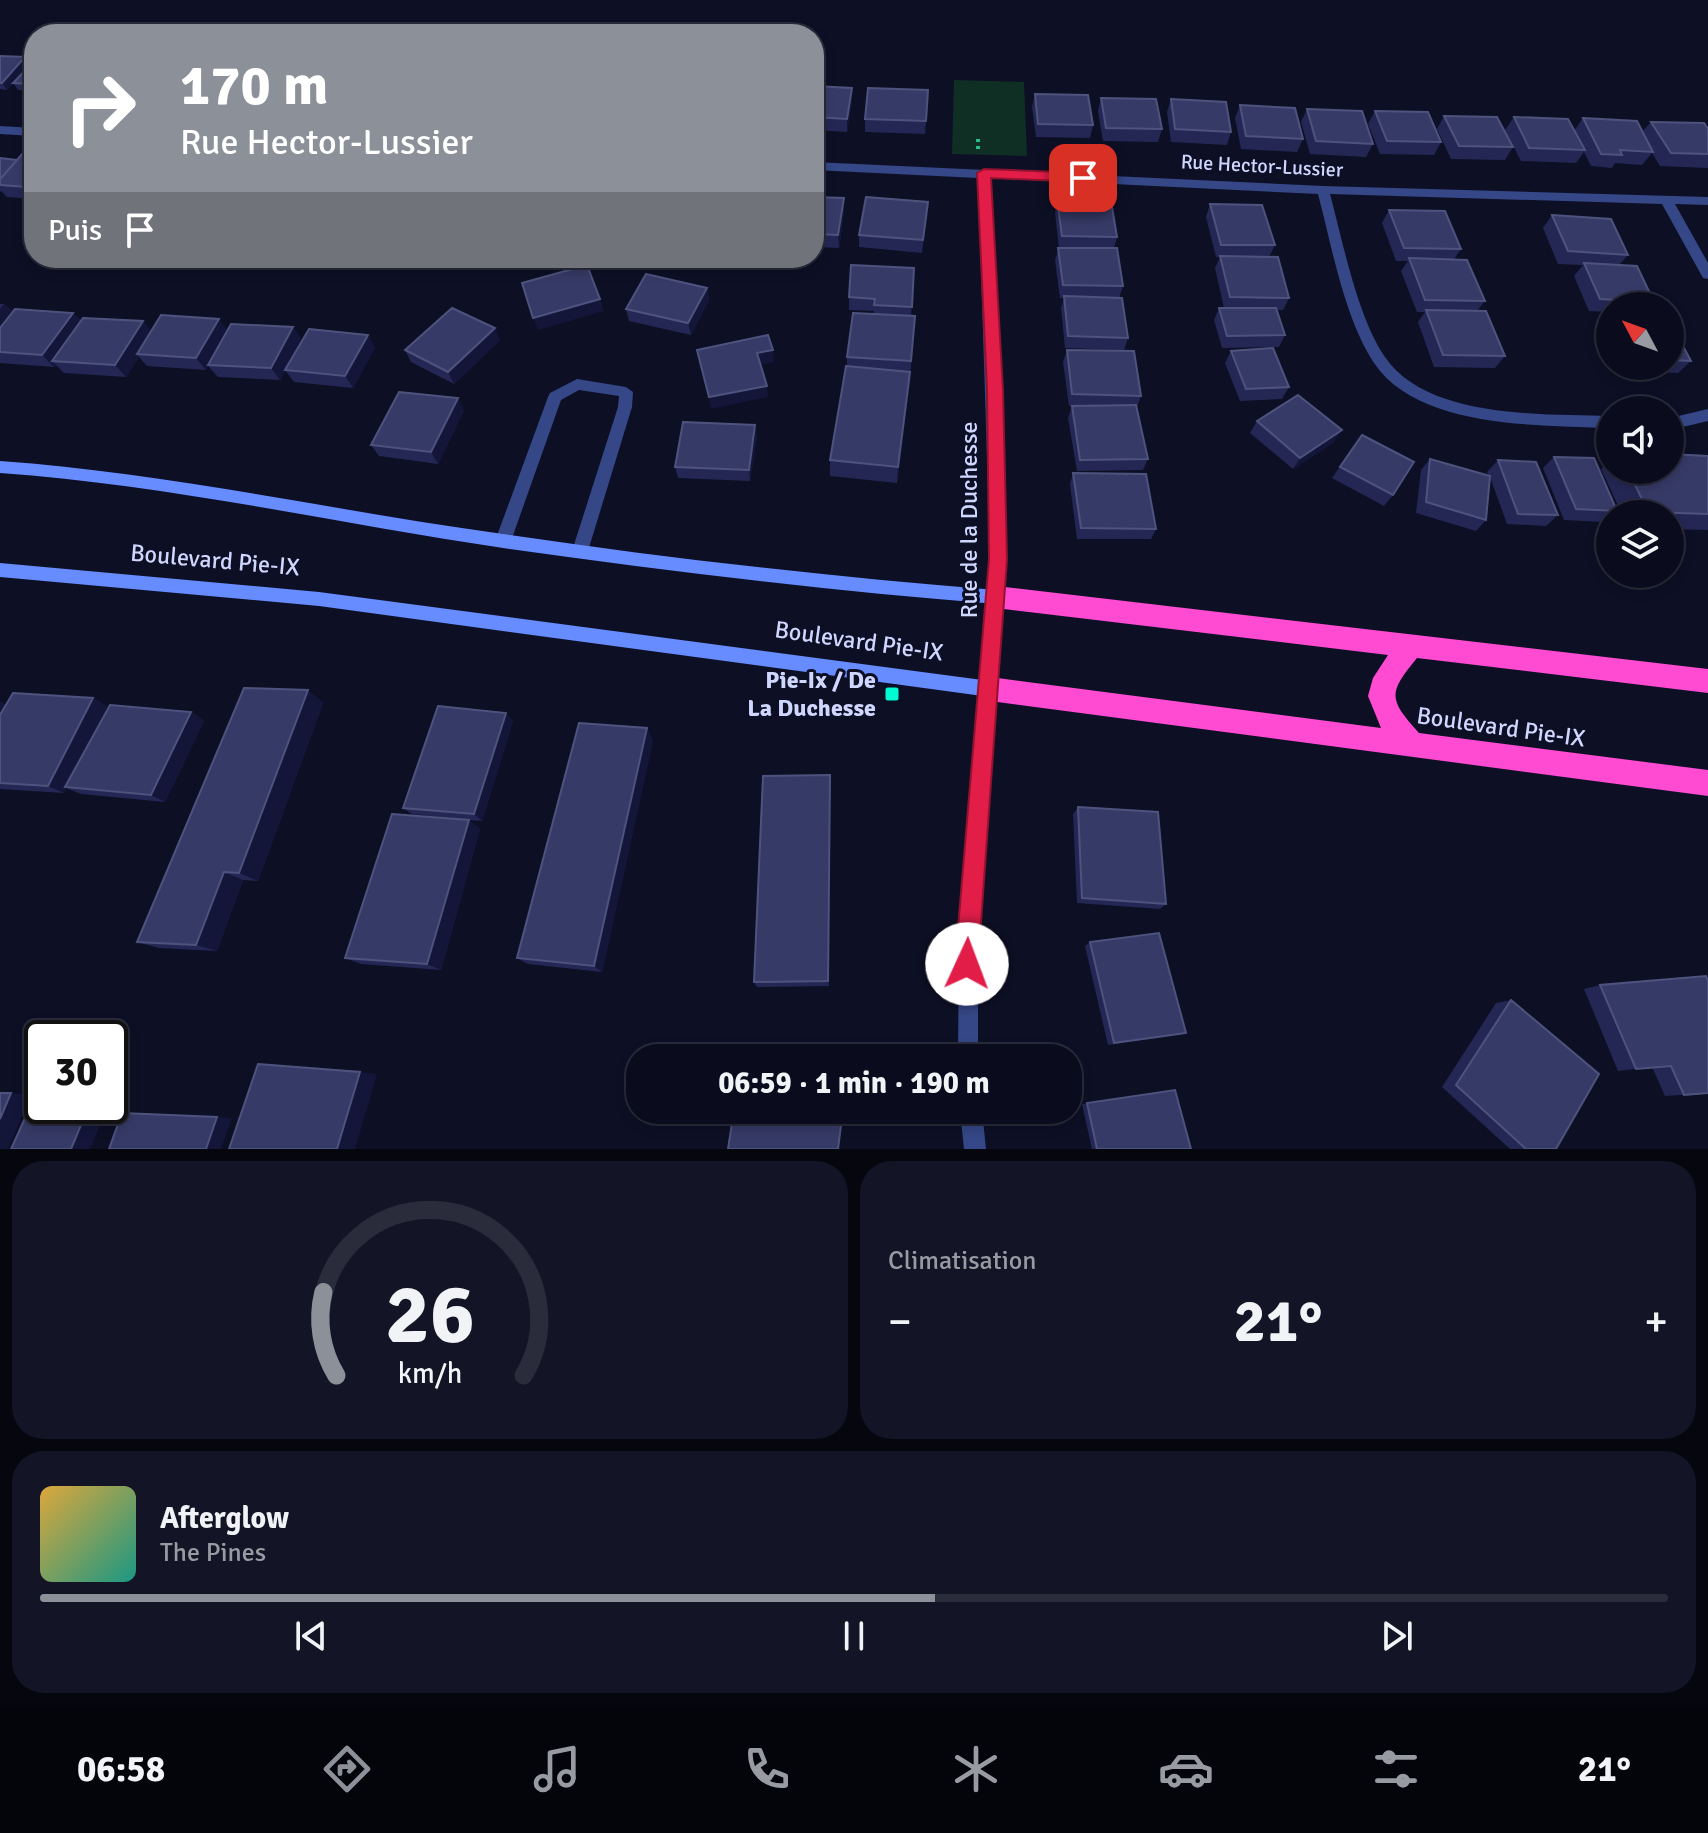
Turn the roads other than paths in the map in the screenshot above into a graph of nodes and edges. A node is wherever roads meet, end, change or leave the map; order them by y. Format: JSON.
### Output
{"nodes":[{"id":1,"x":0,"y":130,"type":"edge"},
{"id":2,"x":24,"y":131,"type":"edge"},
{"id":3,"x":824,"y":166,"type":"edge"},
{"id":4,"x":984,"y":173,"type":"junction"},
{"id":5,"x":1323,"y":190,"type":"junction"},
{"id":6,"x":1666,"y":199,"type":"junction"},
{"id":7,"x":1708,"y":201,"type":"edge"},
{"id":8,"x":1708,"y":275,"type":"edge"},
{"id":9,"x":1708,"y":415,"type":"edge"},
{"id":10,"x":1684,"y":421,"type":"edge"},
{"id":11,"x":1596,"y":422,"type":"edge"},
{"id":12,"x":0,"y":467,"type":"edge"},
{"id":13,"x":503,"y":541,"type":"junction"},
{"id":14,"x":580,"y":551,"type":"junction"},
{"id":15,"x":0,"y":570,"type":"edge"},
{"id":16,"x":996,"y":597,"type":"junction"},
{"id":17,"x":1410,"y":647,"type":"junction"},
{"id":18,"x":1708,"y":681,"type":"edge"},
{"id":19,"x":990,"y":689,"type":"junction"},
{"id":20,"x":1413,"y":745,"type":"junction"},
{"id":21,"x":1708,"y":783,"type":"edge"},
{"id":22,"x":968,"y":1044,"type":"edge"},
{"id":23,"x":972,"y":1124,"type":"edge"},
{"id":24,"x":975,"y":1149,"type":"edge"}],
"edges":[{"from":1,"to":2,"type":"street"},
{"from":3,"to":4,"type":"street","name":"Rue Hector-Lussier"},
{"from":4,"to":5,"type":"street","name":"Rue Hector-Lussier"},
{"from":4,"to":16,"type":"street","name":"Rue de la Duchesse"},
{"from":5,"to":6,"type":"street","name":"Rue Hector-Lussier"},
{"from":5,"to":11,"type":"street"},
{"from":6,"to":7,"type":"street","name":"Rue Hector-Lussier"},
{"from":6,"to":8,"type":"street"},
{"from":9,"to":10,"type":"street"},
{"from":12,"to":13,"type":"street"},
{"from":13,"to":14,"type":"street"},
{"from":13,"to":14,"type":"street"},
{"from":14,"to":16,"type":"street"},
{"from":15,"to":19,"type":"street","name":"Boulevard Pie-IX"},
{"from":16,"to":17,"type":"highway"},
{"from":16,"to":19,"type":"street","name":"Rue de la Duchesse"},
{"from":17,"to":18,"type":"highway"},
{"from":17,"to":20,"type":"highway"},
{"from":19,"to":20,"type":"highway","name":"Boulevard Pie-IX"},
{"from":19,"to":22,"type":"street","name":"Rue de la Duchesse"},
{"from":20,"to":21,"type":"highway","name":"Boulevard Pie-IX"},
{"from":23,"to":24,"type":"street"}]}
